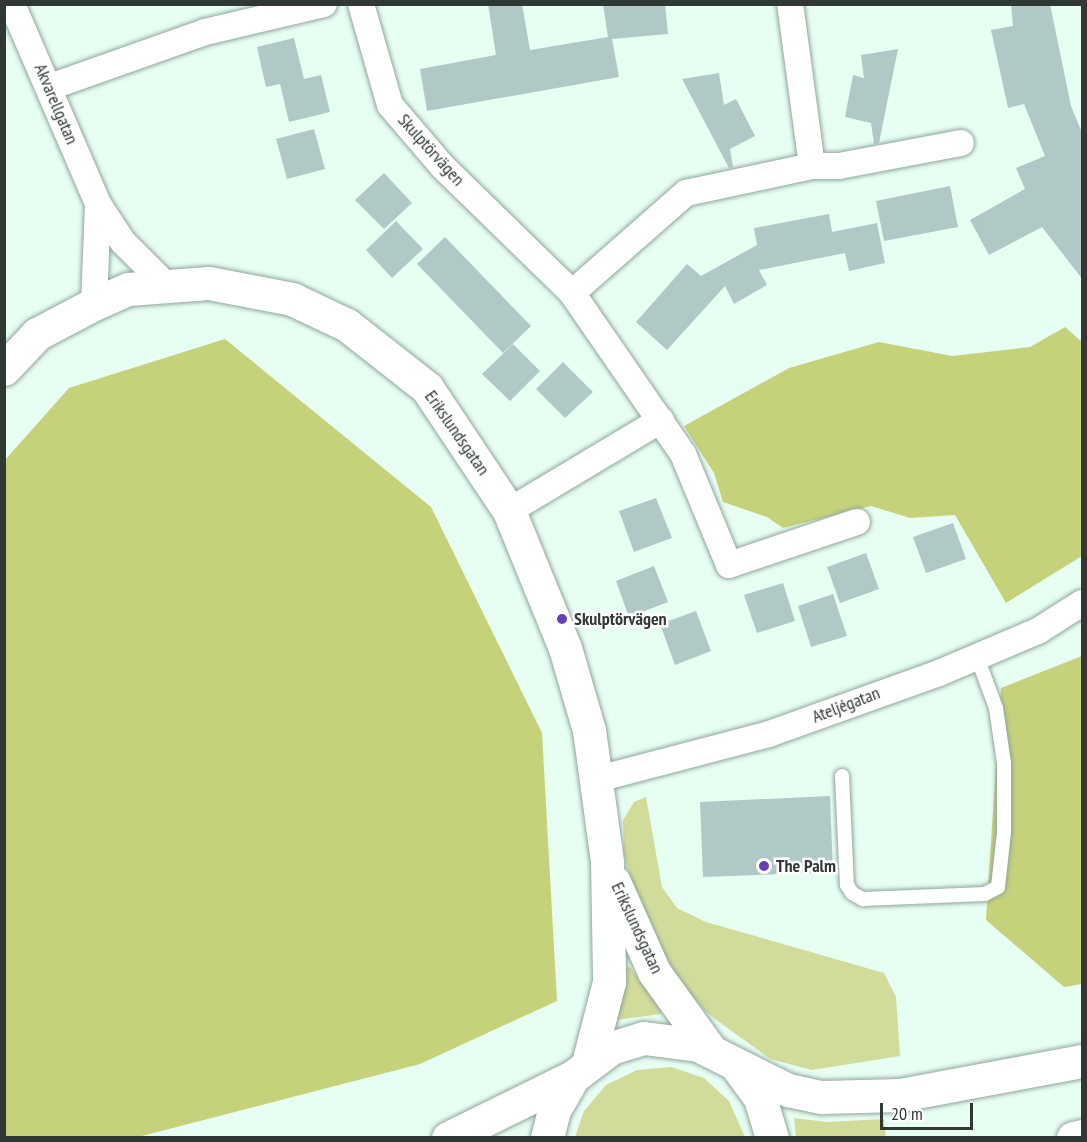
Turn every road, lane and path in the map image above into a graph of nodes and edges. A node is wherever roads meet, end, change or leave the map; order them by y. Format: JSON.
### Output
{"nodes":[{"id":1,"x":12,"y":4,"type":"edge"},
{"id":2,"x":324,"y":4,"type":"edge"},
{"id":3,"x":362,"y":4,"type":"edge"},
{"id":4,"x":790,"y":4,"type":"edge"},
{"id":5,"x":50,"y":87,"type":"junction"},
{"id":6,"x":961,"y":143,"type":"dead end"},
{"id":7,"x":812,"y":166,"type":"junction"},
{"id":8,"x":98,"y":204,"type":"junction"},
{"id":9,"x":165,"y":284,"type":"junction"},
{"id":10,"x":572,"y":293,"type":"junction"},
{"id":11,"x":94,"y":304,"type":"junction"},
{"id":12,"x":4,"y":369,"type":"edge"},
{"id":13,"x":660,"y":420,"type":"junction"},
{"id":14,"x":509,"y":511,"type":"junction"},
{"id":15,"x":857,"y":522,"type":"dead end"},
{"id":16,"x":1083,"y":603,"type":"edge"},
{"id":17,"x":977,"y":657,"type":"junction"},
{"id":18,"x":842,"y":776,"type":"dead end"},
{"id":19,"x":598,"y":779,"type":"junction"},
{"id":20,"x":607,"y":862,"type":"junction"},
{"id":21,"x":724,"y":1058,"type":"junction"},
{"id":22,"x":1083,"y":1061,"type":"edge"},
{"id":23,"x":581,"y":1070,"type":"junction"},
{"id":24,"x":1083,"y":1136,"type":"edge"},
{"id":25,"x":447,"y":1137,"type":"edge"},
{"id":26,"x":547,"y":1137,"type":"edge"},
{"id":27,"x":772,"y":1137,"type":"edge"},
{"id":28,"x":1073,"y":1137,"type":"edge"}],
"edges":[{"from":1,"to":5,"type":"street","name":"Akvarellgatan"},
{"from":2,"to":5,"type":"street"},
{"from":3,"to":10,"type":"street","name":"Skulptörvägen"},
{"from":4,"to":7,"type":"street"},
{"from":5,"to":8,"type":"street","name":"Akvarellgatan"},
{"from":6,"to":7,"type":"street"},
{"from":7,"to":10,"type":"street"},
{"from":8,"to":9,"type":"street","name":"Akvarellgatan"},
{"from":8,"to":11,"type":"street","name":"Akvarellgatan"},
{"from":9,"to":11,"type":"street","name":"Erikslundsgatan"},
{"from":9,"to":14,"type":"street","name":"Erikslundsgatan"},
{"from":10,"to":13,"type":"street","name":"Skulptörvägen"},
{"from":11,"to":12,"type":"street","name":"Erikslundsgatan"},
{"from":13,"to":14,"type":"street"},
{"from":13,"to":15,"type":"street","name":"Skulptörvägen"},
{"from":14,"to":19,"type":"street","name":"Erikslundsgatan"},
{"from":16,"to":17,"type":"street","name":"Ateljégatan"},
{"from":17,"to":18,"type":"lane"},
{"from":17,"to":19,"type":"street","name":"Ateljégatan"},
{"from":19,"to":20,"type":"street","name":"Erikslundsgatan"},
{"from":20,"to":21,"type":"street","name":"Erikslundsgatan"},
{"from":20,"to":23,"type":"street","name":"Erikslundsgatan"},
{"from":21,"to":22,"type":"street"},
{"from":21,"to":23,"type":"street"},
{"from":21,"to":27,"type":"street","name":"Erikslundsgatan"},
{"from":23,"to":25,"type":"street"},
{"from":23,"to":26,"type":"street"},
{"from":24,"to":28,"type":"street"}]}
